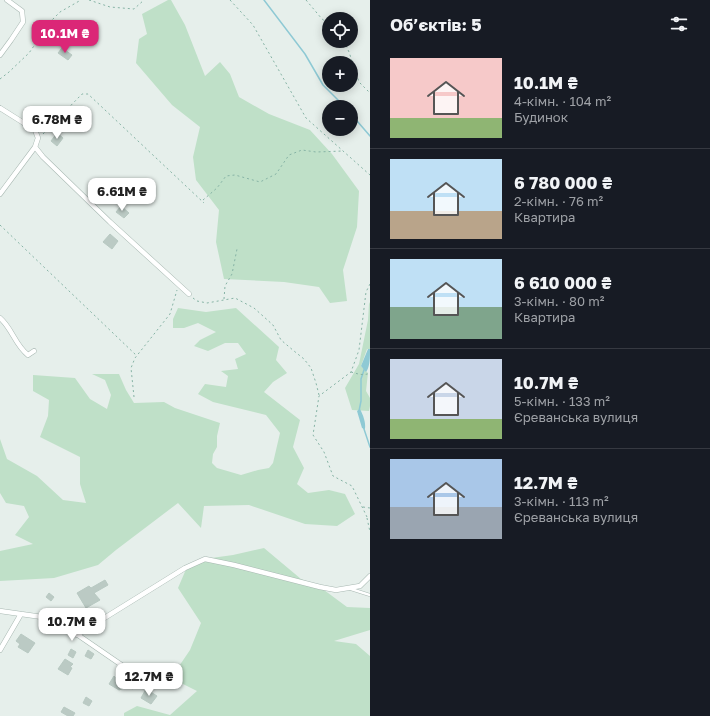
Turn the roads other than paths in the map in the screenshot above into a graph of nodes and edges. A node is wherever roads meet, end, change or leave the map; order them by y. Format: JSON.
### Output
{"nodes":[{"id":1,"x":6,"y":0,"type":"edge"},
{"id":2,"x":0,"y":55,"type":"edge"},
{"id":3,"x":0,"y":108,"type":"edge"},
{"id":4,"x":35,"y":147,"type":"junction"},
{"id":5,"x":0,"y":194,"type":"edge"},
{"id":6,"x":189,"y":294,"type":"road end"},
{"id":7,"x":0,"y":318,"type":"edge"},
{"id":8,"x":34,"y":351,"type":"dead end"},
{"id":9,"x":370,"y":576,"type":"edge"},
{"id":10,"x":348,"y":588,"type":"junction"},
{"id":11,"x":370,"y":595,"type":"edge"},
{"id":12,"x":0,"y":611,"type":"edge"},
{"id":13,"x":21,"y":614,"type":"junction"},
{"id":14,"x":77,"y":635,"type":"junction"},
{"id":15,"x":0,"y":650,"type":"edge"},
{"id":16,"x":142,"y":679,"type":"dead end"}],
"edges":[{"from":1,"to":2,"type":"street"},
{"from":3,"to":4,"type":"street"},
{"from":4,"to":5,"type":"street"},
{"from":4,"to":6,"type":"street"},
{"from":7,"to":8,"type":"street"},
{"from":9,"to":10,"type":"street"},
{"from":10,"to":11,"type":"lane"},
{"from":10,"to":14,"type":"street"},
{"from":12,"to":13,"type":"street"},
{"from":13,"to":14,"type":"street"},
{"from":13,"to":15,"type":"street"},
{"from":14,"to":16,"type":"street"}]}
